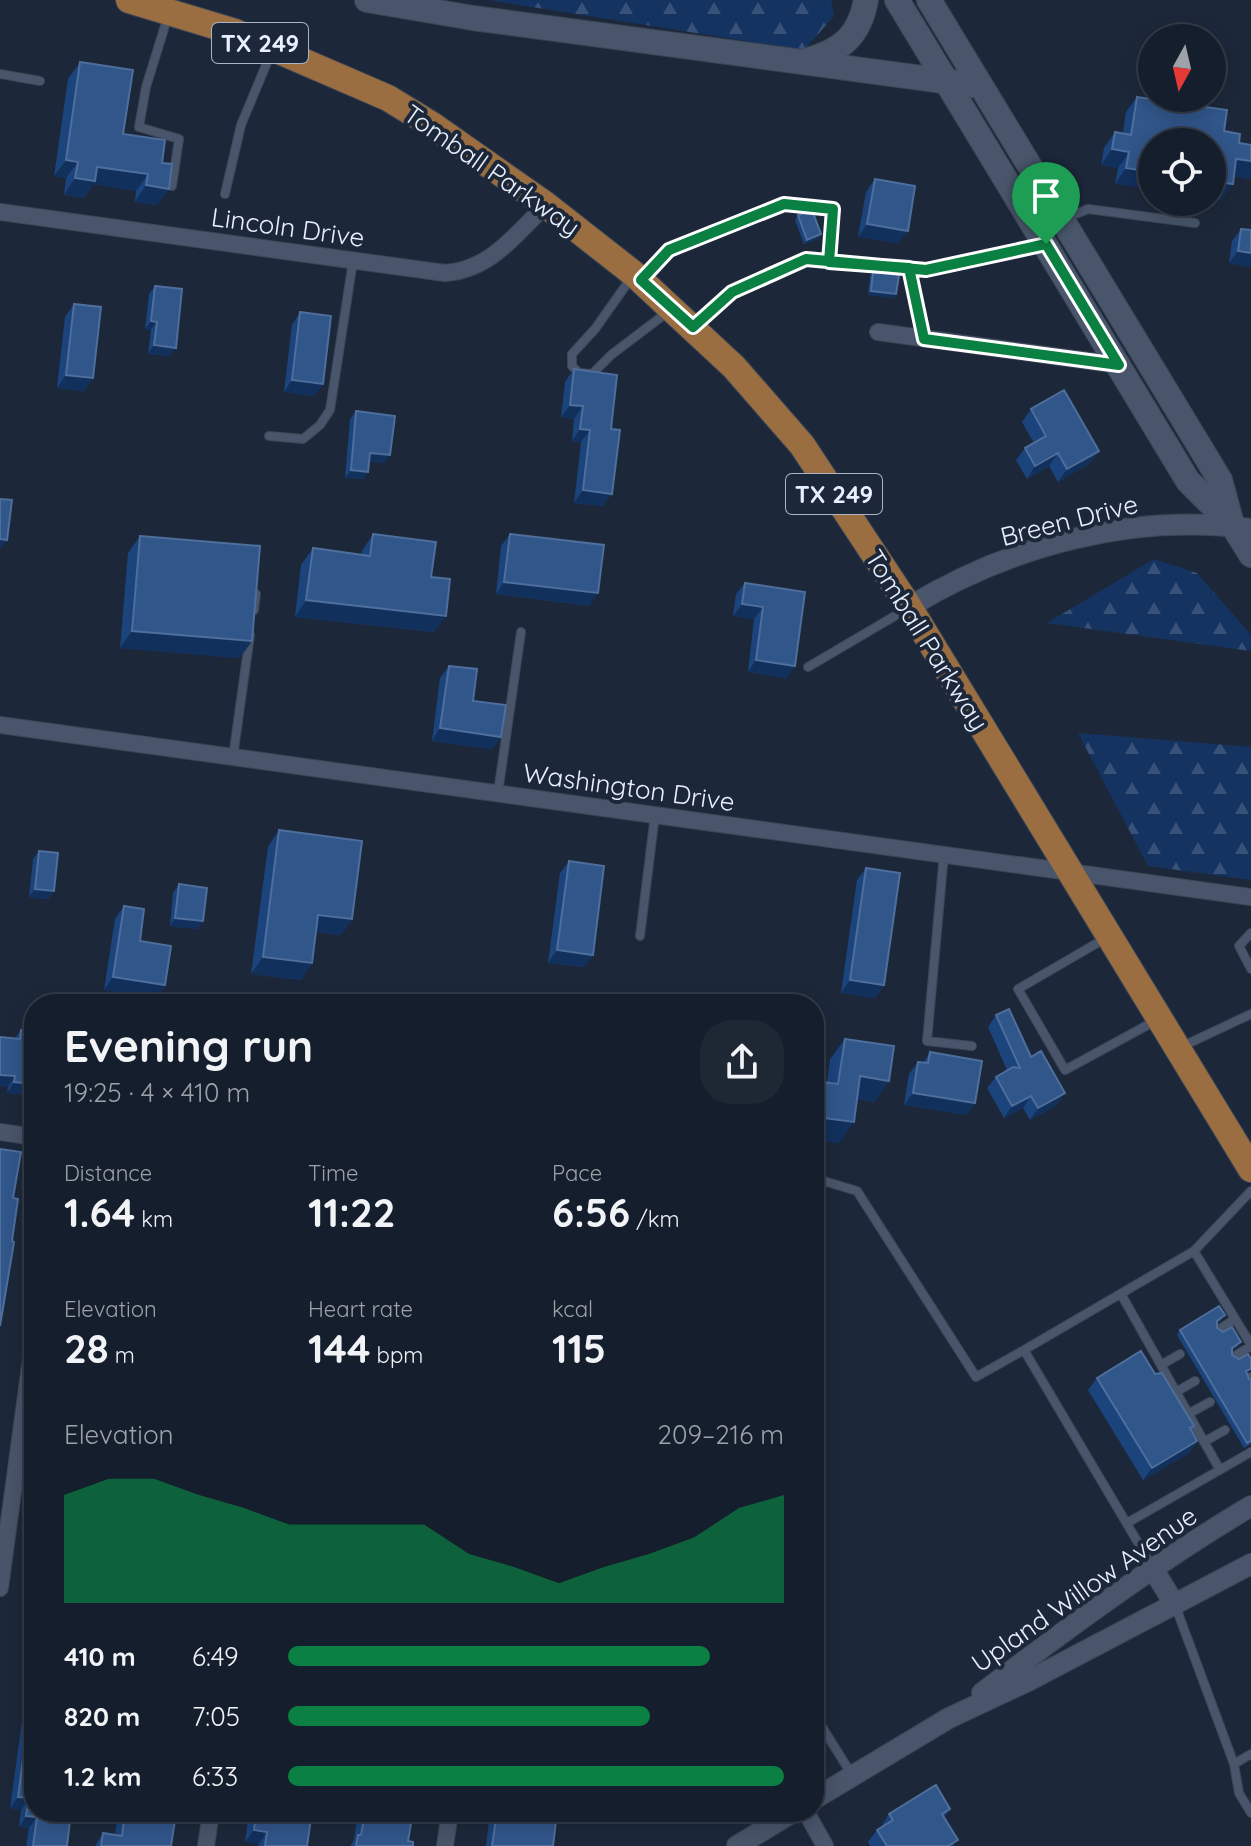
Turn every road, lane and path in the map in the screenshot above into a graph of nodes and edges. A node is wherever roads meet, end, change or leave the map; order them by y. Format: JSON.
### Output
{"nodes":[{"id":1,"x":129,"y":0,"type":"edge"},
{"id":2,"x":367,"y":0,"type":"edge"},
{"id":3,"x":866,"y":0,"type":"edge"},
{"id":4,"x":897,"y":0,"type":"edge"},
{"id":5,"x":929,"y":0,"type":"edge"},
{"id":6,"x":170,"y":11,"type":"junction"},
{"id":7,"x":273,"y":49,"type":"junction"},
{"id":8,"x":798,"y":63,"type":"junction"},
{"id":9,"x":0,"y":74,"type":"edge"},
{"id":10,"x":40,"y":81,"type":"dead end"},
{"id":11,"x":946,"y":81,"type":"junction"},
{"id":12,"x":981,"y":86,"type":"junction"},
{"id":13,"x":172,"y":186,"type":"edge"},
{"id":14,"x":225,"y":194,"type":"dead end"},
{"id":15,"x":546,"y":205,"type":"junction"},
{"id":16,"x":0,"y":212,"type":"edge"},
{"id":17,"x":1062,"y":219,"type":"junction"},
{"id":18,"x":1195,"y":223,"type":"dead end"},
{"id":19,"x":1046,"y":244,"type":"junction"},
{"id":20,"x":353,"y":261,"type":"junction"},
{"id":21,"x":829,"y":262,"type":"junction"},
{"id":22,"x":909,"y":268,"type":"junction"},
{"id":23,"x":637,"y":277,"type":"junction"},
{"id":24,"x":672,"y":308,"type":"junction"},
{"id":25,"x":693,"y":327,"type":"junction"},
{"id":26,"x":878,"y":332,"type":"dead end"},
{"id":27,"x":924,"y":339,"type":"junction"},
{"id":28,"x":1119,"y":365,"type":"junction"},
{"id":29,"x":269,"y":436,"type":"dead end"},
{"id":30,"x":1242,"y":528,"type":"edge"},
{"id":31,"x":1251,"y":555,"type":"edge"},
{"id":32,"x":256,"y":594,"type":"edge"},
{"id":33,"x":909,"y":607,"type":"junction"},
{"id":34,"x":521,"y":632,"type":"dead end"},
{"id":35,"x":808,"y":667,"type":"dead end"},
{"id":36,"x":0,"y":725,"type":"edge"},
{"id":37,"x":233,"y":757,"type":"junction"},
{"id":38,"x":498,"y":793,"type":"junction"},
{"id":39,"x":655,"y":815,"type":"junction"},
{"id":40,"x":944,"y":854,"type":"junction"},
{"id":41,"x":1071,"y":871,"type":"junction"},
{"id":42,"x":1251,"y":897,"type":"edge"},
{"id":43,"x":1251,"y":933,"type":"edge"},
{"id":44,"x":640,"y":936,"type":"dead end"},
{"id":45,"x":1110,"y":936,"type":"junction"},
{"id":46,"x":1251,"y":969,"type":"edge"},
{"id":47,"x":1251,"y":1014,"type":"edge"},
{"id":48,"x":1160,"y":1018,"type":"junction"},
{"id":49,"x":972,"y":1046,"type":"dead end"},
{"id":50,"x":1178,"y":1048,"type":"junction"},
{"id":51,"x":0,"y":1132,"type":"edge"},
{"id":52,"x":24,"y":1136,"type":"edge"},
{"id":53,"x":1251,"y":1169,"type":"edge"},
{"id":54,"x":824,"y":1181,"type":"edge"},
{"id":55,"x":1251,"y":1191,"type":"edge"},
{"id":56,"x":1194,"y":1251,"type":"junction"},
{"id":57,"x":1121,"y":1294,"type":"junction"},
{"id":58,"x":1235,"y":1319,"type":"junction"},
{"id":59,"x":1220,"y":1329,"type":"edge"},
{"id":60,"x":1251,"y":1346,"type":"edge"},
{"id":61,"x":1024,"y":1350,"type":"junction"},
{"id":62,"x":1180,"y":1354,"type":"dead end"},
{"id":63,"x":1235,"y":1356,"type":"edge"},
{"id":64,"x":1161,"y":1365,"type":"junction"},
{"id":65,"x":1195,"y":1381,"type":"dead end"},
{"id":66,"x":1176,"y":1392,"type":"junction"},
{"id":67,"x":1210,"y":1402,"type":"dead end"},
{"id":68,"x":24,"y":1410,"type":"edge"},
{"id":69,"x":1188,"y":1414,"type":"junction"},
{"id":70,"x":1225,"y":1430,"type":"dead end"},
{"id":71,"x":1204,"y":1442,"type":"junction"},
{"id":72,"x":1251,"y":1452,"type":"edge"},
{"id":73,"x":1220,"y":1470,"type":"junction"},
{"id":74,"x":1251,"y":1506,"type":"edge"},
{"id":75,"x":1127,"y":1523,"type":"junction"},
{"id":76,"x":1251,"y":1564,"type":"edge"},
{"id":77,"x":1153,"y":1569,"type":"junction"},
{"id":78,"x":0,"y":1588,"type":"edge"},
{"id":79,"x":1175,"y":1605,"type":"junction"},
{"id":80,"x":949,"y":1718,"type":"junction"},
{"id":81,"x":824,"y":1730,"type":"edge"},
{"id":82,"x":1251,"y":1754,"type":"edge"},
{"id":83,"x":1234,"y":1764,"type":"junction"},
{"id":84,"x":853,"y":1776,"type":"junction"},
{"id":85,"x":824,"y":1793,"type":"edge"},
{"id":86,"x":1251,"y":1813,"type":"edge"},
{"id":87,"x":210,"y":1822,"type":"edge"},
{"id":88,"x":449,"y":1822,"type":"edge"},
{"id":89,"x":777,"y":1822,"type":"edge"},
{"id":90,"x":812,"y":1822,"type":"edge"},
{"id":91,"x":206,"y":1846,"type":"edge"},
{"id":92,"x":445,"y":1846,"type":"edge"},
{"id":93,"x":737,"y":1846,"type":"edge"},
{"id":94,"x":825,"y":1846,"type":"edge"}],
"edges":[{"from":1,"to":6,"type":"main road","name":"Tomball Parkway","number":"TX 249"},
{"from":2,"to":8,"type":"main road"},
{"from":3,"to":8,"type":"main road"},
{"from":4,"to":11,"type":"main road"},
{"from":5,"to":12,"type":"main road"},
{"from":6,"to":7,"type":"main road","name":"Tomball Parkway","number":"TX 249"},
{"from":6,"to":13,"type":"lane"},
{"from":7,"to":14,"type":"lane"},
{"from":7,"to":15,"type":"main road","name":"Tomball Parkway","number":"TX 249"},
{"from":8,"to":11,"type":"main road"},
{"from":9,"to":10,"type":"lane"},
{"from":11,"to":12,"type":"main road"},
{"from":11,"to":19,"type":"main road"},
{"from":12,"to":17,"type":"main road"},
{"from":15,"to":20,"type":"street","name":"Lincoln Drive"},
{"from":15,"to":23,"type":"main road","name":"Tomball Parkway","number":"TX 249"},
{"from":16,"to":20,"type":"street","name":"Lincoln Drive"},
{"from":17,"to":18,"type":"lane"},
{"from":17,"to":30,"type":"main road"},
{"from":19,"to":22,"type":"lane"},
{"from":19,"to":28,"type":"main road"},
{"from":20,"to":29,"type":"lane"},
{"from":21,"to":22,"type":"lane"},
{"from":21,"to":23,"type":"lane"},
{"from":21,"to":25,"type":"lane"},
{"from":22,"to":27,"type":"lane"},
{"from":23,"to":24,"type":"main road","name":"Tomball Parkway","number":"TX 249"},
{"from":23,"to":24,"type":"lane"},
{"from":24,"to":25,"type":"main road","name":"Tomball Parkway","number":"TX 249"},
{"from":25,"to":33,"type":"main road","name":"Tomball Parkway","number":"TX 249"},
{"from":26,"to":27,"type":"street"},
{"from":27,"to":28,"type":"street"},
{"from":28,"to":30,"type":"main road"},
{"from":30,"to":31,"type":"main road"},
{"from":30,"to":33,"type":"street","name":"Breen Drive"},
{"from":32,"to":37,"type":"lane"},
{"from":33,"to":35,"type":"lane"},
{"from":33,"to":41,"type":"main road","name":"Tomball Parkway","number":"TX 249"},
{"from":34,"to":38,"type":"lane"},
{"from":36,"to":37,"type":"street","name":"Washington Drive"},
{"from":37,"to":38,"type":"street","name":"Washington Drive"},
{"from":38,"to":39,"type":"street","name":"Washington Drive"},
{"from":39,"to":40,"type":"street","name":"Washington Drive"},
{"from":39,"to":44,"type":"lane"},
{"from":40,"to":41,"type":"street","name":"Washington Drive"},
{"from":40,"to":49,"type":"lane"},
{"from":41,"to":42,"type":"street","name":"Washington Drive"},
{"from":41,"to":45,"type":"main road","name":"Tomball Parkway","number":"TX 249"},
{"from":43,"to":46,"type":"lane"},
{"from":45,"to":48,"type":"main road","name":"Tomball Parkway","number":"TX 249"},
{"from":45,"to":48,"type":"lane"},
{"from":47,"to":50,"type":"lane"},
{"from":48,"to":50,"type":"main road","name":"Tomball Parkway","number":"TX 249"},
{"from":50,"to":53,"type":"main road","name":"Tomball Parkway","number":"TX 249"},
{"from":51,"to":52,"type":"street"},
{"from":54,"to":61,"type":"lane"},
{"from":55,"to":56,"type":"lane"},
{"from":56,"to":57,"type":"lane"},
{"from":56,"to":58,"type":"lane"},
{"from":57,"to":61,"type":"lane"},
{"from":57,"to":64,"type":"lane"},
{"from":58,"to":59,"type":"lane"},
{"from":58,"to":60,"type":"lane"},
{"from":60,"to":63,"type":"lane"},
{"from":61,"to":75,"type":"lane"},
{"from":62,"to":64,"type":"lane"},
{"from":64,"to":66,"type":"lane"},
{"from":65,"to":66,"type":"lane"},
{"from":66,"to":69,"type":"lane"},
{"from":67,"to":69,"type":"lane"},
{"from":68,"to":78,"type":"street"},
{"from":69,"to":71,"type":"lane"},
{"from":70,"to":71,"type":"lane"},
{"from":71,"to":73,"type":"lane"},
{"from":72,"to":73,"type":"lane"},
{"from":73,"to":75,"type":"lane"},
{"from":74,"to":77,"type":"street","name":"Upland Willow Avenue"},
{"from":75,"to":77,"type":"lane"},
{"from":76,"to":79,"type":"street","name":"Upland Willow Avenue"},
{"from":77,"to":79,"type":"street"},
{"from":77,"to":80,"type":"street","name":"Upland Willow Avenue"},
{"from":79,"to":80,"type":"street","name":"Upland Willow Avenue"},
{"from":79,"to":83,"type":"lane"},
{"from":80,"to":84,"type":"street","name":"Upland Willow Avenue"},
{"from":81,"to":84,"type":"lane"},
{"from":82,"to":83,"type":"lane"},
{"from":83,"to":86,"type":"lane"},
{"from":84,"to":85,"type":"street","name":"Upland Willow Avenue"},
{"from":87,"to":91,"type":"street"},
{"from":88,"to":92,"type":"street"},
{"from":89,"to":93,"type":"street"},
{"from":90,"to":94,"type":"street"}]}
